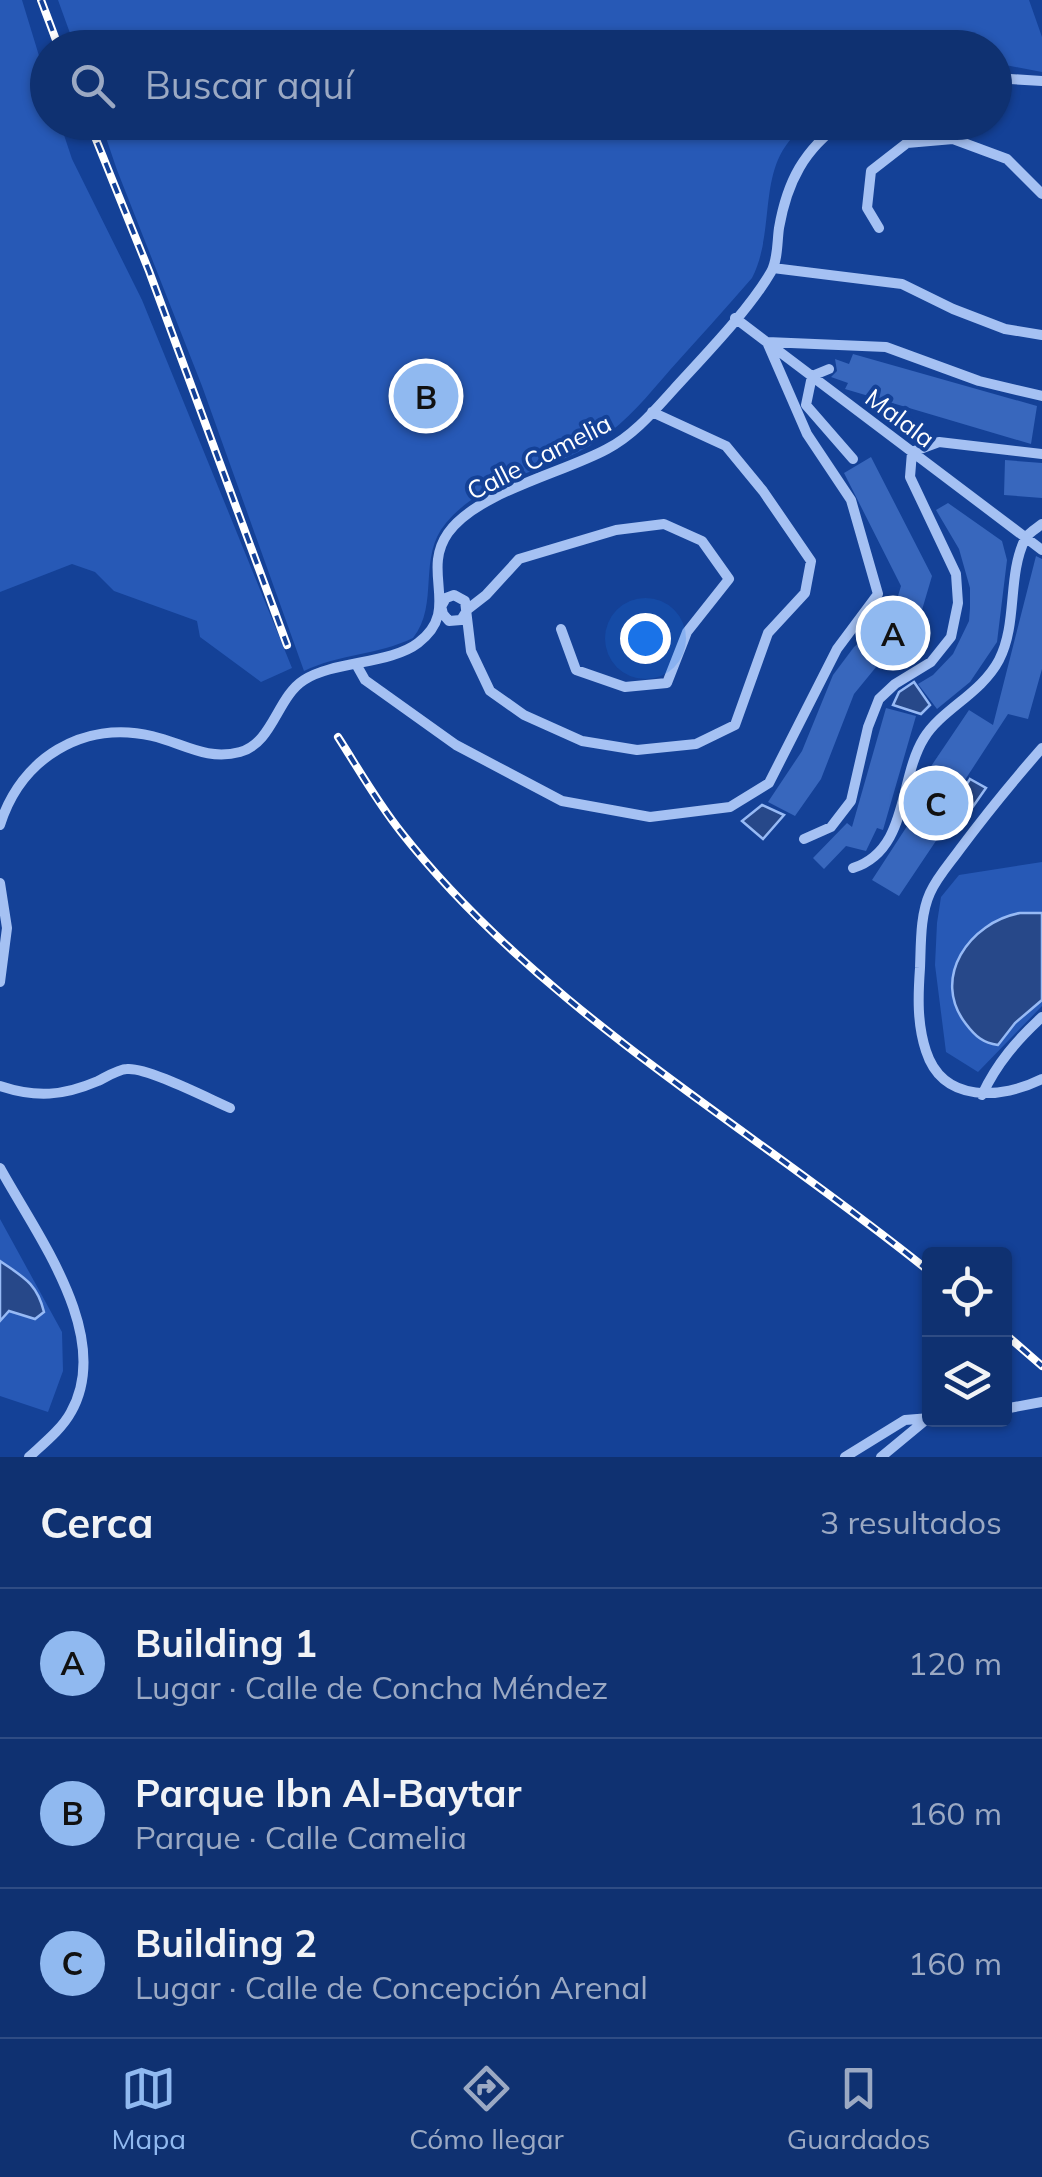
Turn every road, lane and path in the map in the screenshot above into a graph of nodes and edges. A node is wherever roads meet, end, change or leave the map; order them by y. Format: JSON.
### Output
{"nodes":[{"id":1,"x":1012,"y":79,"type":"edge"},
{"id":2,"x":1042,"y":81,"type":"edge"},
{"id":3,"x":818,"y":140,"type":"edge"},
{"id":4,"x":938,"y":140,"type":"edge"},
{"id":5,"x":956,"y":140,"type":"edge"},
{"id":6,"x":1042,"y":194,"type":"edge"},
{"id":7,"x":879,"y":228,"type":"dead end"},
{"id":8,"x":774,"y":268,"type":"junction"},
{"id":9,"x":734,"y":318,"type":"junction"},
{"id":10,"x":1042,"y":335,"type":"edge"},
{"id":11,"x":768,"y":342,"type":"junction"},
{"id":12,"x":829,"y":369,"type":"dead end"},
{"id":13,"x":812,"y":376,"type":"junction"},
{"id":14,"x":1042,"y":396,"type":"edge"},
{"id":15,"x":652,"y":412,"type":"junction"},
{"id":16,"x":912,"y":452,"type":"junction"},
{"id":17,"x":1042,"y":454,"type":"edge"},
{"id":18,"x":854,"y":459,"type":"dead end"},
{"id":19,"x":1042,"y":524,"type":"edge"},
{"id":20,"x":1026,"y":537,"type":"junction"},
{"id":21,"x":1042,"y":550,"type":"edge"},
{"id":22,"x":442,"y":606,"type":"junction"},
{"id":23,"x":468,"y":610,"type":"junction"},
{"id":24,"x":561,"y":630,"type":"dead end"},
{"id":25,"x":356,"y":664,"type":"junction"},
{"id":26,"x":1042,"y":748,"type":"edge"},
{"id":27,"x":4,"y":798,"type":"edge"},
{"id":28,"x":0,"y":825,"type":"edge"},
{"id":29,"x":804,"y":839,"type":"dead end"},
{"id":30,"x":853,"y":868,"type":"dead end"},
{"id":31,"x":0,"y":883,"type":"edge"},
{"id":32,"x":0,"y":982,"type":"edge"},
{"id":33,"x":1042,"y":1016,"type":"edge"},
{"id":34,"x":1042,"y":1079,"type":"edge"},
{"id":35,"x":0,"y":1086,"type":"edge"},
{"id":36,"x":982,"y":1094,"type":"junction"},
{"id":37,"x":230,"y":1108,"type":"dead end"},
{"id":38,"x":0,"y":1168,"type":"edge"},
{"id":39,"x":1042,"y":1402,"type":"edge"},
{"id":40,"x":1012,"y":1408,"type":"edge"},
{"id":41,"x":922,"y":1419,"type":"edge"},
{"id":42,"x":922,"y":1424,"type":"edge"},
{"id":43,"x":28,"y":1457,"type":"edge"},
{"id":44,"x":845,"y":1457,"type":"edge"},
{"id":45,"x":881,"y":1457,"type":"edge"}],
"edges":[{"from":1,"to":2,"type":"street"},
{"from":3,"to":8,"type":"street","name":"Calle Camelia"},
{"from":4,"to":7,"type":"street"},
{"from":5,"to":6,"type":"street"},
{"from":8,"to":9,"type":"street","name":"Calle Camelia"},
{"from":8,"to":10,"type":"street"},
{"from":9,"to":11,"type":"street","name":"Malala"},
{"from":9,"to":15,"type":"street","name":"Calle Camelia"},
{"from":11,"to":13,"type":"street","name":"Malala"},
{"from":11,"to":14,"type":"street"},
{"from":11,"to":25,"type":"street"},
{"from":12,"to":13,"type":"street"},
{"from":13,"to":16,"type":"street","name":"Malala"},
{"from":13,"to":18,"type":"street"},
{"from":15,"to":22,"type":"street","name":"Calle Camelia"},
{"from":15,"to":23,"type":"street"},
{"from":16,"to":17,"type":"street"},
{"from":16,"to":20,"type":"street","name":"Malala"},
{"from":16,"to":29,"type":"street"},
{"from":19,"to":20,"type":"street"},
{"from":20,"to":21,"type":"street","name":"Malala"},
{"from":20,"to":30,"type":"street"},
{"from":22,"to":23,"type":"street"},
{"from":22,"to":23,"type":"street"},
{"from":22,"to":25,"type":"street"},
{"from":23,"to":24,"type":"street"},
{"from":25,"to":27,"type":"street"},
{"from":26,"to":36,"type":"street"},
{"from":27,"to":28,"type":"street"},
{"from":31,"to":32,"type":"street"},
{"from":33,"to":36,"type":"street"},
{"from":34,"to":36,"type":"street"},
{"from":35,"to":37,"type":"street"},
{"from":38,"to":43,"type":"street"},
{"from":39,"to":40,"type":"street"},
{"from":41,"to":44,"type":"street"},
{"from":42,"to":45,"type":"street"}]}
